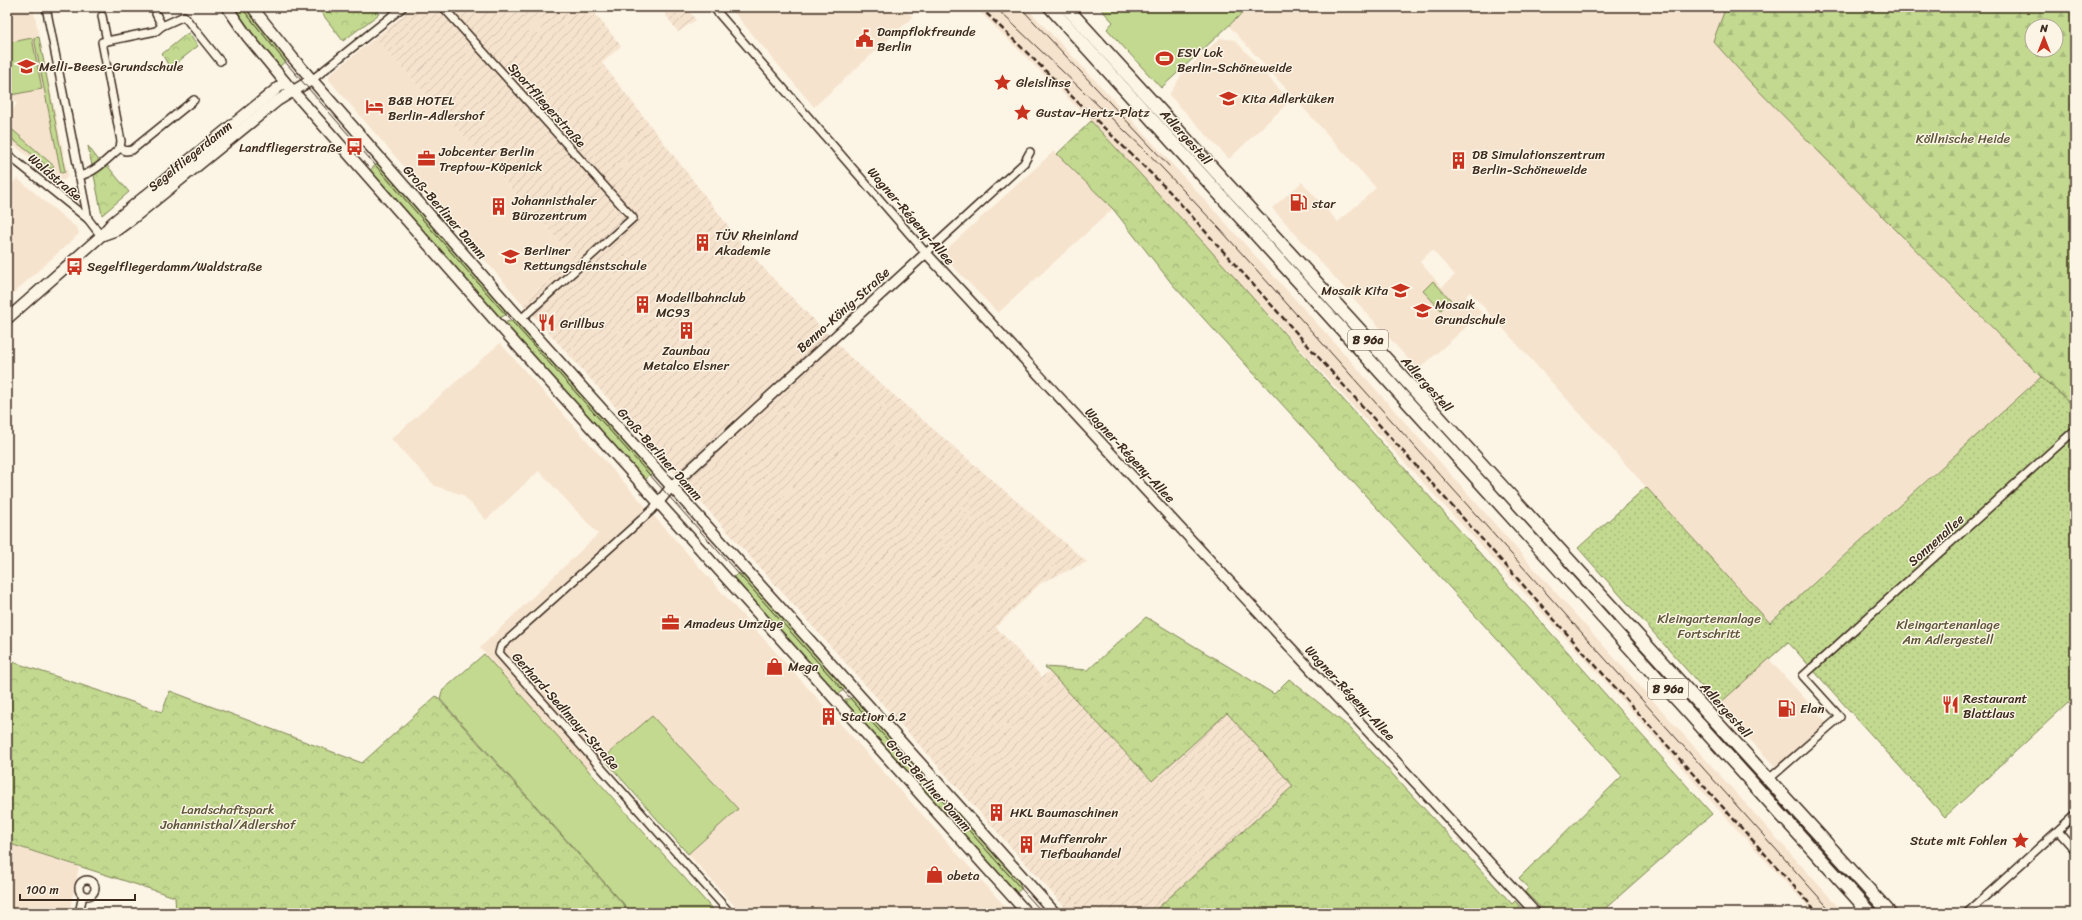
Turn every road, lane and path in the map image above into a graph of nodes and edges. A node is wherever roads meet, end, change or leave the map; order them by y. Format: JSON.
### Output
{"nodes":[{"id":1,"x":46,"y":7,"type":"edge"},
{"id":2,"x":227,"y":7,"type":"edge"},
{"id":3,"x":252,"y":7,"type":"edge"},
{"id":4,"x":403,"y":7,"type":"edge"},
{"id":5,"x":443,"y":7,"type":"edge"},
{"id":6,"x":713,"y":7,"type":"edge"},
{"id":7,"x":1050,"y":7,"type":"edge"},
{"id":8,"x":1066,"y":7,"type":"edge"},
{"id":9,"x":156,"y":14,"type":"dead end"},
{"id":10,"x":102,"y":16,"type":"dead end"},
{"id":11,"x":162,"y":26,"type":"junction"},
{"id":12,"x":106,"y":41,"type":"junction"},
{"id":13,"x":220,"y":61,"type":"dead end"},
{"id":14,"x":313,"y":79,"type":"junction"},
{"id":15,"x":285,"y":82,"type":"junction"},
{"id":16,"x":293,"y":91,"type":"junction"},
{"id":17,"x":194,"y":100,"type":"dead end"},
{"id":18,"x":120,"y":148,"type":"junction"},
{"id":19,"x":1030,"y":152,"type":"dead end"},
{"id":20,"x":7,"y":154,"type":"edge"},
{"id":21,"x":79,"y":176,"type":"junction"},
{"id":22,"x":88,"y":219,"type":"junction"},
{"id":23,"x":1258,"y":228,"type":"junction"},
{"id":24,"x":101,"y":236,"type":"junction"},
{"id":25,"x":926,"y":253,"type":"junction"},
{"id":26,"x":7,"y":319,"type":"edge"},
{"id":27,"x":521,"y":319,"type":"junction"},
{"id":28,"x":2075,"y":430,"type":"edge"},
{"id":29,"x":1474,"y":457,"type":"junction"},
{"id":30,"x":1465,"y":465,"type":"junction"},
{"id":31,"x":671,"y":487,"type":"junction"},
{"id":32,"x":658,"y":503,"type":"junction"},
{"id":33,"x":1769,"y":779,"type":"junction"},
{"id":34,"x":2075,"y":815,"type":"edge"},
{"id":35,"x":2058,"y":830,"type":"junction"},
{"id":36,"x":2075,"y":850,"type":"edge"},
{"id":37,"x":83,"y":895,"type":"dead end"},
{"id":38,"x":79,"y":913,"type":"edge"},
{"id":39,"x":730,"y":913,"type":"edge"},
{"id":40,"x":1027,"y":913,"type":"edge"},
{"id":41,"x":1055,"y":913,"type":"edge"},
{"id":42,"x":1536,"y":913,"type":"edge"},
{"id":43,"x":1870,"y":913,"type":"edge"},
{"id":44,"x":1890,"y":913,"type":"edge"},
{"id":45,"x":1967,"y":913,"type":"edge"}],
"edges":[{"from":1,"to":21,"type":"street"},
{"from":2,"to":15,"type":"main road","name":"Groß-Berliner Damm"},
{"from":3,"to":14,"type":"main road","name":"Groß-Berliner Damm"},
{"from":4,"to":14,"type":"street"},
{"from":5,"to":27,"type":"street","name":"Sportfliegerstraße"},
{"from":6,"to":25,"type":"street","name":"Wagner-Régeny-Allee"},
{"from":7,"to":23,"type":"main road","name":"Adlergestell","number":"B 96a"},
{"from":8,"to":23,"type":"main road","name":"Adlergestell","number":"B 96a"},
{"from":9,"to":11,"type":"street"},
{"from":10,"to":12,"type":"street"},
{"from":11,"to":12,"type":"street"},
{"from":11,"to":13,"type":"street"},
{"from":12,"to":18,"type":"street"},
{"from":14,"to":15,"type":"main road"},
{"from":14,"to":16,"type":"main road","name":"Segelfliegerdamm"},
{"from":14,"to":27,"type":"main road","name":"Groß-Berliner Damm"},
{"from":15,"to":16,"type":"main road","name":"Groß-Berliner Damm"},
{"from":15,"to":24,"type":"main road","name":"Segelfliegerdamm"},
{"from":16,"to":24,"type":"main road","name":"Segelfliegerdamm"},
{"from":16,"to":32,"type":"main road","name":"Groß-Berliner Damm"},
{"from":17,"to":18,"type":"street"},
{"from":18,"to":21,"type":"street"},
{"from":19,"to":25,"type":"street","name":"Benno-König-Straße"},
{"from":20,"to":22,"type":"street","name":"Waldstraße"},
{"from":21,"to":22,"type":"street"},
{"from":22,"to":24,"type":"street"},
{"from":23,"to":29,"type":"main road","name":"Adlergestell","number":"B 96a"},
{"from":23,"to":30,"type":"main road","name":"Adlergestell","number":"B 96a"},
{"from":24,"to":26,"type":"main road","name":"Segelfliegerdamm"},
{"from":25,"to":31,"type":"street","name":"Benno-König-Straße"},
{"from":25,"to":42,"type":"street","name":"Wagner-Régeny-Allee"},
{"from":27,"to":31,"type":"main road","name":"Groß-Berliner Damm"},
{"from":28,"to":33,"type":"street","name":"Sonnenallee"},
{"from":29,"to":30,"type":"main road"},
{"from":29,"to":33,"type":"main road","name":"Adlergestell","number":"B 96a"},
{"from":30,"to":43,"type":"main road","name":"Adlergestell","number":"B 96a"},
{"from":31,"to":32,"type":"street","name":"Benno-König-Straße"},
{"from":31,"to":41,"type":"main road","name":"Groß-Berliner Damm"},
{"from":32,"to":39,"type":"street","name":"Gerhard-Sedlmayr-Straße"},
{"from":32,"to":40,"type":"main road","name":"Groß-Berliner Damm"},
{"from":33,"to":44,"type":"main road","name":"Adlergestell","number":"B 96a"},
{"from":34,"to":35,"type":"street"},
{"from":35,"to":36,"type":"street"},
{"from":35,"to":45,"type":"street"},
{"from":37,"to":38,"type":"street"}]}
